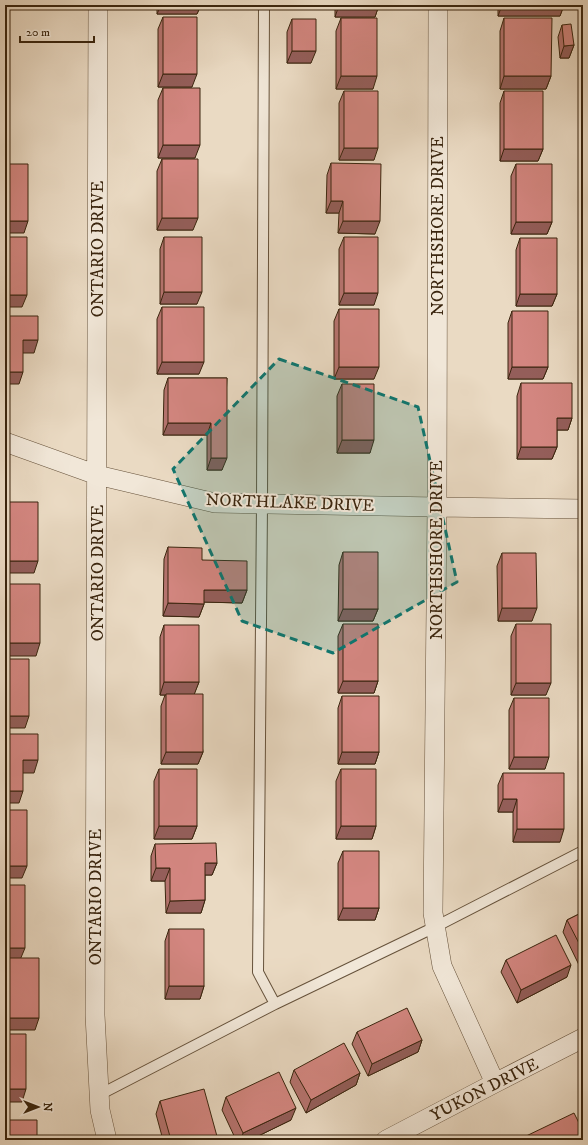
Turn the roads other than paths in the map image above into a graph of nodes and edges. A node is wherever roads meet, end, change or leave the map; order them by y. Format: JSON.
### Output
{"nodes":[{"id":1,"x":98,"y":5,"type":"edge"},
{"id":2,"x":264,"y":5,"type":"edge"},
{"id":3,"x":438,"y":5,"type":"edge"},
{"id":4,"x":5,"y":442,"type":"edge"},
{"id":5,"x":97,"y":475,"type":"junction"},
{"id":6,"x":262,"y":504,"type":"junction"},
{"id":7,"x":437,"y":507,"type":"junction"},
{"id":8,"x":583,"y":508,"type":"edge"},
{"id":9,"x":583,"y":851,"type":"edge"},
{"id":10,"x":435,"y":927,"type":"junction"},
{"id":11,"x":275,"y":1004,"type":"junction"},
{"id":12,"x":583,"y":1038,"type":"edge"},
{"id":13,"x":495,"y":1083,"type":"junction"},
{"id":14,"x":99,"y":1094,"type":"junction"},
{"id":15,"x":107,"y":1140,"type":"edge"},
{"id":16,"x":386,"y":1140,"type":"edge"}],
"edges":[{"from":1,"to":5,"type":"street","name":"ONTARIO DRIVE"},
{"from":2,"to":6,"type":"lane"},
{"from":3,"to":7,"type":"street","name":"NORTHSHORE DRIVE"},
{"from":4,"to":5,"type":"street","name":"NORTHLAKE DRIVE"},
{"from":5,"to":6,"type":"street","name":"NORTHLAKE DRIVE"},
{"from":5,"to":14,"type":"street","name":"ONTARIO DRIVE"},
{"from":6,"to":7,"type":"street","name":"NORTHLAKE DRIVE"},
{"from":6,"to":11,"type":"lane"},
{"from":7,"to":8,"type":"street","name":"NORTHLAKE DRIVE"},
{"from":7,"to":10,"type":"street","name":"NORTHSHORE DRIVE"},
{"from":9,"to":10,"type":"lane"},
{"from":10,"to":11,"type":"lane"},
{"from":10,"to":13,"type":"street","name":"NORTHSHORE DRIVE"},
{"from":11,"to":14,"type":"lane"},
{"from":12,"to":13,"type":"street","name":"YUKON DRIVE"},
{"from":13,"to":16,"type":"street","name":"YUKON DRIVE"},
{"from":14,"to":15,"type":"street","name":"ONTARIO DRIVE"}]}
